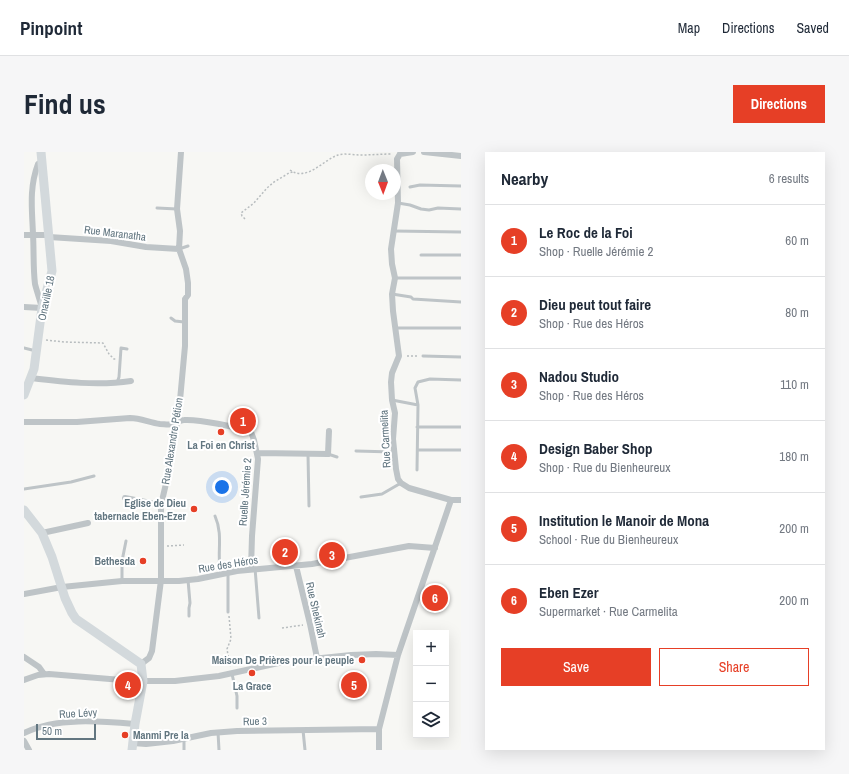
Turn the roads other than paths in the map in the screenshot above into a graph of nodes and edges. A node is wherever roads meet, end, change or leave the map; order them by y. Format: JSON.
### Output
{"nodes":[{"id":1,"x":41,"y":152,"type":"edge"},
{"id":2,"x":181,"y":152,"type":"edge"},
{"id":3,"x":413,"y":152,"type":"edge"},
{"id":4,"x":424,"y":152,"type":"edge"},
{"id":5,"x":399,"y":153,"type":"edge"},
{"id":6,"x":461,"y":156,"type":"edge"},
{"id":7,"x":42,"y":162,"type":"junction"},
{"id":8,"x":410,"y":186,"type":"dead end"},
{"id":9,"x":461,"y":186,"type":"edge"},
{"id":10,"x":398,"y":203,"type":"junction"},
{"id":11,"x":157,"y":208,"type":"dead end"},
{"id":12,"x":177,"y":209,"type":"junction"},
{"id":13,"x":461,"y":209,"type":"edge"},
{"id":14,"x":394,"y":231,"type":"junction"},
{"id":15,"x":461,"y":232,"type":"edge"},
{"id":16,"x":24,"y":235,"type":"edge"},
{"id":17,"x":33,"y":235,"type":"junction"},
{"id":18,"x":49,"y":236,"type":"junction"},
{"id":19,"x":188,"y":246,"type":"dead end"},
{"id":20,"x":179,"y":249,"type":"junction"},
{"id":21,"x":422,"y":255,"type":"dead end"},
{"id":22,"x":461,"y":255,"type":"edge"},
{"id":23,"x":395,"y":278,"type":"junction"},
{"id":24,"x":461,"y":278,"type":"edge"},
{"id":25,"x":392,"y":294,"type":"junction"},
{"id":26,"x":461,"y":302,"type":"edge"},
{"id":27,"x":24,"y":307,"type":"edge"},
{"id":28,"x":42,"y":308,"type":"junction"},
{"id":29,"x":171,"y":318,"type":"dead end"},
{"id":30,"x":184,"y":322,"type":"junction"},
{"id":31,"x":395,"y":328,"type":"junction"},
{"id":32,"x":461,"y":328,"type":"edge"},
{"id":33,"x":24,"y":348,"type":"edge"},
{"id":34,"x":127,"y":349,"type":"dead end"},
{"id":35,"x":36,"y":351,"type":"junction"},
{"id":36,"x":423,"y":356,"type":"road end"},
{"id":37,"x":461,"y":357,"type":"edge"},
{"id":38,"x":31,"y":378,"type":"junction"},
{"id":39,"x":461,"y":380,"type":"edge"},
{"id":40,"x":131,"y":381,"type":"dead end"},
{"id":41,"x":117,"y":383,"type":"junction"},
{"id":42,"x":24,"y":395,"type":"edge"},
{"id":43,"x":392,"y":400,"type":"junction"},
{"id":44,"x":418,"y":405,"type":"junction"},
{"id":45,"x":178,"y":421,"type":"junction"},
{"id":46,"x":24,"y":422,"type":"edge"},
{"id":47,"x":417,"y":427,"type":"junction"},
{"id":48,"x":461,"y":428,"type":"edge"},
{"id":49,"x":329,"y":431,"type":"dead end"},
{"id":50,"x":356,"y":450,"type":"dead end"},
{"id":51,"x":418,"y":450,"type":"junction"},
{"id":52,"x":461,"y":450,"type":"edge"},
{"id":53,"x":393,"y":452,"type":"junction"},
{"id":54,"x":258,"y":453,"type":"junction"},
{"id":55,"x":308,"y":454,"type":"junction"},
{"id":56,"x":328,"y":454,"type":"junction"},
{"id":57,"x":337,"y":457,"type":"dead end"},
{"id":58,"x":417,"y":470,"type":"dead end"},
{"id":59,"x":94,"y":476,"type":"dead end"},
{"id":60,"x":401,"y":483,"type":"junction"},
{"id":61,"x":24,"y":489,"type":"edge"},
{"id":62,"x":361,"y":497,"type":"dead end"},
{"id":63,"x":125,"y":498,"type":"dead end"},
{"id":64,"x":451,"y":500,"type":"junction"},
{"id":65,"x":461,"y":500,"type":"edge"},
{"id":66,"x":161,"y":505,"type":"junction"},
{"id":67,"x":309,"y":506,"type":"dead end"},
{"id":68,"x":24,"y":510,"type":"edge"},
{"id":69,"x":215,"y":516,"type":"dead end"},
{"id":70,"x":88,"y":523,"type":"dead end"},
{"id":71,"x":42,"y":533,"type":"junction"},
{"id":72,"x":126,"y":541,"type":"dead end"},
{"id":73,"x":435,"y":548,"type":"junction"},
{"id":74,"x":296,"y":566,"type":"junction"},
{"id":75,"x":253,"y":569,"type":"junction"},
{"id":76,"x":224,"y":574,"type":"junction"},
{"id":77,"x":161,"y":580,"type":"junction"},
{"id":78,"x":188,"y":580,"type":"junction"},
{"id":79,"x":122,"y":581,"type":"junction"},
{"id":80,"x":62,"y":588,"type":"junction"},
{"id":81,"x":24,"y":594,"type":"edge"},
{"id":82,"x":228,"y":612,"type":"road end"},
{"id":83,"x":189,"y":616,"type":"dead end"},
{"id":84,"x":259,"y":618,"type":"dead end"},
{"id":85,"x":398,"y":655,"type":"junction"},
{"id":86,"x":24,"y":657,"type":"edge"},
{"id":87,"x":317,"y":658,"type":"junction"},
{"id":88,"x":141,"y":664,"type":"junction"},
{"id":89,"x":44,"y":674,"type":"junction"},
{"id":90,"x":232,"y":674,"type":"junction"},
{"id":91,"x":24,"y":680,"type":"edge"},
{"id":92,"x":143,"y":681,"type":"junction"},
{"id":93,"x":237,"y":708,"type":"dead end"},
{"id":94,"x":135,"y":724,"type":"junction"},
{"id":95,"x":379,"y":729,"type":"junction"},
{"id":96,"x":304,"y":730,"type":"junction"},
{"id":97,"x":218,"y":732,"type":"junction"},
{"id":98,"x":24,"y":733,"type":"edge"},
{"id":99,"x":184,"y":739,"type":"junction"},
{"id":100,"x":24,"y":741,"type":"edge"},
{"id":101,"x":133,"y":746,"type":"edge"},
{"id":102,"x":29,"y":750,"type":"edge"},
{"id":103,"x":184,"y":750,"type":"edge"},
{"id":104,"x":219,"y":750,"type":"edge"},
{"id":105,"x":304,"y":750,"type":"edge"},
{"id":106,"x":379,"y":750,"type":"edge"}],
"edges":[{"from":1,"to":7,"type":"street","name":"Onaville 18"},
{"from":2,"to":12,"type":"street","name":"Rue Alexandre Pétion"},
{"from":3,"to":5,"type":"street"},
{"from":4,"to":6,"type":"street"},
{"from":5,"to":10,"type":"street","name":"Rue Carmelita"},
{"from":7,"to":17,"type":"street"},
{"from":7,"to":18,"type":"street","name":"Onaville 18"},
{"from":8,"to":9,"type":"lane"},
{"from":10,"to":13,"type":"lane"},
{"from":10,"to":14,"type":"street","name":"Rue Carmelita"},
{"from":11,"to":12,"type":"lane"},
{"from":12,"to":20,"type":"street","name":"Rue Alexandre Pétion"},
{"from":14,"to":15,"type":"lane"},
{"from":14,"to":23,"type":"street","name":"Rue Carmelita"},
{"from":16,"to":17,"type":"street","name":"Rue Maranatha"},
{"from":17,"to":18,"type":"street","name":"Rue Maranatha"},
{"from":17,"to":28,"type":"street"},
{"from":18,"to":20,"type":"street","name":"Rue Maranatha"},
{"from":18,"to":28,"type":"street","name":"Onaville 18"},
{"from":19,"to":20,"type":"lane"},
{"from":20,"to":30,"type":"street","name":"Rue Alexandre Pétion"},
{"from":21,"to":22,"type":"lane"},
{"from":23,"to":24,"type":"lane"},
{"from":23,"to":25,"type":"street","name":"Rue Carmelita"},
{"from":25,"to":26,"type":"lane"},
{"from":25,"to":31,"type":"street","name":"Rue Carmelita"},
{"from":27,"to":28,"type":"street"},
{"from":28,"to":35,"type":"street","name":"Onaville 18"},
{"from":29,"to":30,"type":"lane"},
{"from":30,"to":45,"type":"street","name":"Rue Alexandre Pétion"},
{"from":31,"to":32,"type":"lane"},
{"from":31,"to":43,"type":"street","name":"Rue Carmelita"},
{"from":33,"to":35,"type":"lane"},
{"from":34,"to":41,"type":"lane"},
{"from":35,"to":38,"type":"street","name":"Onaville 18"},
{"from":36,"to":37,"type":"lane"},
{"from":38,"to":41,"type":"street"},
{"from":38,"to":42,"type":"street","name":"Onaville 18"},
{"from":39,"to":44,"type":"lane"},
{"from":40,"to":41,"type":"street"},
{"from":43,"to":44,"type":"lane"},
{"from":43,"to":53,"type":"street","name":"Rue Carmelita"},
{"from":44,"to":47,"type":"lane"},
{"from":45,"to":46,"type":"street","name":"Ruelle Jérémie 2"},
{"from":45,"to":54,"type":"street","name":"Ruelle Jérémie 2"},
{"from":45,"to":66,"type":"street","name":"Rue Alexandre Pétion"},
{"from":47,"to":48,"type":"lane"},
{"from":47,"to":51,"type":"lane"},
{"from":49,"to":56,"type":"street"},
{"from":50,"to":53,"type":"lane"},
{"from":51,"to":52,"type":"lane"},
{"from":51,"to":58,"type":"lane"},
{"from":53,"to":60,"type":"street","name":"Rue Carmelita"},
{"from":54,"to":55,"type":"street"},
{"from":54,"to":75,"type":"street","name":"Ruelle Jérémie 2"},
{"from":55,"to":56,"type":"street"},
{"from":55,"to":67,"type":"lane"},
{"from":56,"to":57,"type":"lane"},
{"from":59,"to":61,"type":"lane"},
{"from":60,"to":62,"type":"lane"},
{"from":60,"to":64,"type":"street"},
{"from":63,"to":66,"type":"street"},
{"from":64,"to":65,"type":"street"},
{"from":64,"to":73,"type":"street"},
{"from":66,"to":77,"type":"street","name":"Rue Alexandre Pétion"},
{"from":68,"to":71,"type":"street"},
{"from":69,"to":76,"type":"lane"},
{"from":70,"to":71,"type":"street"},
{"from":71,"to":80,"type":"street"},
{"from":72,"to":79,"type":"lane"},
{"from":73,"to":74,"type":"street","name":"Rue des Héros"},
{"from":73,"to":85,"type":"street"},
{"from":74,"to":75,"type":"street","name":"Rue des Héros"},
{"from":74,"to":87,"type":"street","name":"Rue Shekinah"},
{"from":75,"to":76,"type":"street","name":"Rue des Héros"},
{"from":75,"to":84,"type":"lane"},
{"from":76,"to":78,"type":"street","name":"Rue des Héros"},
{"from":76,"to":82,"type":"lane"},
{"from":77,"to":78,"type":"street","name":"Rue des Héros"},
{"from":77,"to":79,"type":"street","name":"Rue des Héros"},
{"from":77,"to":88,"type":"street","name":"Rue Alexandre Pétion"},
{"from":78,"to":83,"type":"lane"},
{"from":79,"to":80,"type":"street","name":"Rue des Héros"},
{"from":80,"to":81,"type":"street","name":"Rue des Héros"},
{"from":80,"to":88,"type":"street"},
{"from":85,"to":87,"type":"street"},
{"from":85,"to":95,"type":"street"},
{"from":86,"to":89,"type":"street"},
{"from":87,"to":90,"type":"street"},
{"from":88,"to":92,"type":"street"},
{"from":89,"to":91,"type":"street"},
{"from":89,"to":92,"type":"street"},
{"from":90,"to":92,"type":"street"},
{"from":90,"to":93,"type":"lane"},
{"from":92,"to":94,"type":"street"},
{"from":94,"to":98,"type":"street","name":"Rue Lévy"},
{"from":94,"to":101,"type":"street"},
{"from":95,"to":96,"type":"street","name":"Rue 3"},
{"from":95,"to":106,"type":"street"},
{"from":96,"to":97,"type":"street","name":"Rue 3"},
{"from":96,"to":105,"type":"lane"},
{"from":97,"to":99,"type":"street","name":"Rue 3"},
{"from":97,"to":104,"type":"lane"},
{"from":99,"to":101,"type":"street","name":"Rue 3"},
{"from":99,"to":103,"type":"lane"},
{"from":100,"to":102,"type":"street"}]}
